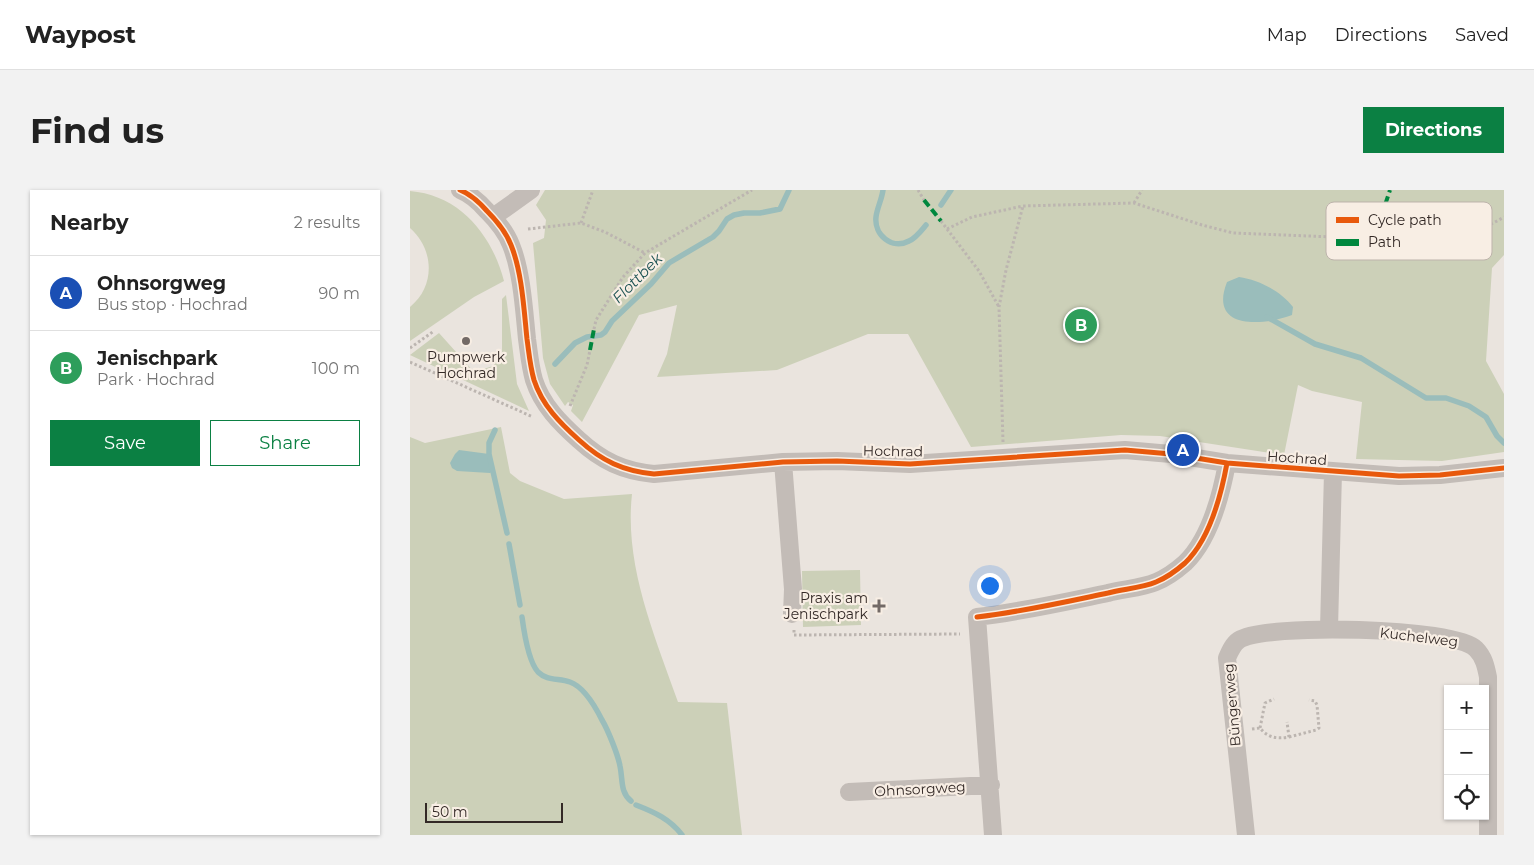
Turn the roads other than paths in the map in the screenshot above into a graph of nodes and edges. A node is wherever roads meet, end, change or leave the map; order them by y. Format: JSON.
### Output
{"nodes":[{"id":1,"x":460,"y":190,"type":"edge"},
{"id":2,"x":531,"y":190,"type":"edge"},
{"id":3,"x":493,"y":217,"type":"junction"},
{"id":4,"x":782,"y":462,"type":"junction"},
{"id":5,"x":1227,"y":463,"type":"junction"},
{"id":6,"x":1504,"y":468,"type":"edge"},
{"id":7,"x":1333,"y":472,"type":"junction"},
{"id":8,"x":792,"y":614,"type":"road end"},
{"id":9,"x":1329,"y":629,"type":"junction"},
{"id":10,"x":990,"y":785,"type":"junction"},
{"id":11,"x":849,"y":792,"type":"dead end"},
{"id":12,"x":993,"y":835,"type":"edge"},
{"id":13,"x":1246,"y":835,"type":"edge"},
{"id":14,"x":1488,"y":835,"type":"edge"}],
"edges":[{"from":1,"to":3,"type":"street","name":"Hochrad"},
{"from":2,"to":3,"type":"street"},
{"from":3,"to":4,"type":"street","name":"Hochrad"},
{"from":4,"to":5,"type":"street","name":"Hochrad"},
{"from":4,"to":8,"type":"street"},
{"from":5,"to":7,"type":"street","name":"Hochrad"},
{"from":5,"to":10,"type":"street"},
{"from":6,"to":7,"type":"street","name":"Hochrad"},
{"from":7,"to":9,"type":"street"},
{"from":9,"to":13,"type":"street","name":"Büngerweg"},
{"from":9,"to":14,"type":"street","name":"Kuchelweg"},
{"from":10,"to":11,"type":"street","name":"Ohnsorgweg"},
{"from":10,"to":12,"type":"street"}]}
